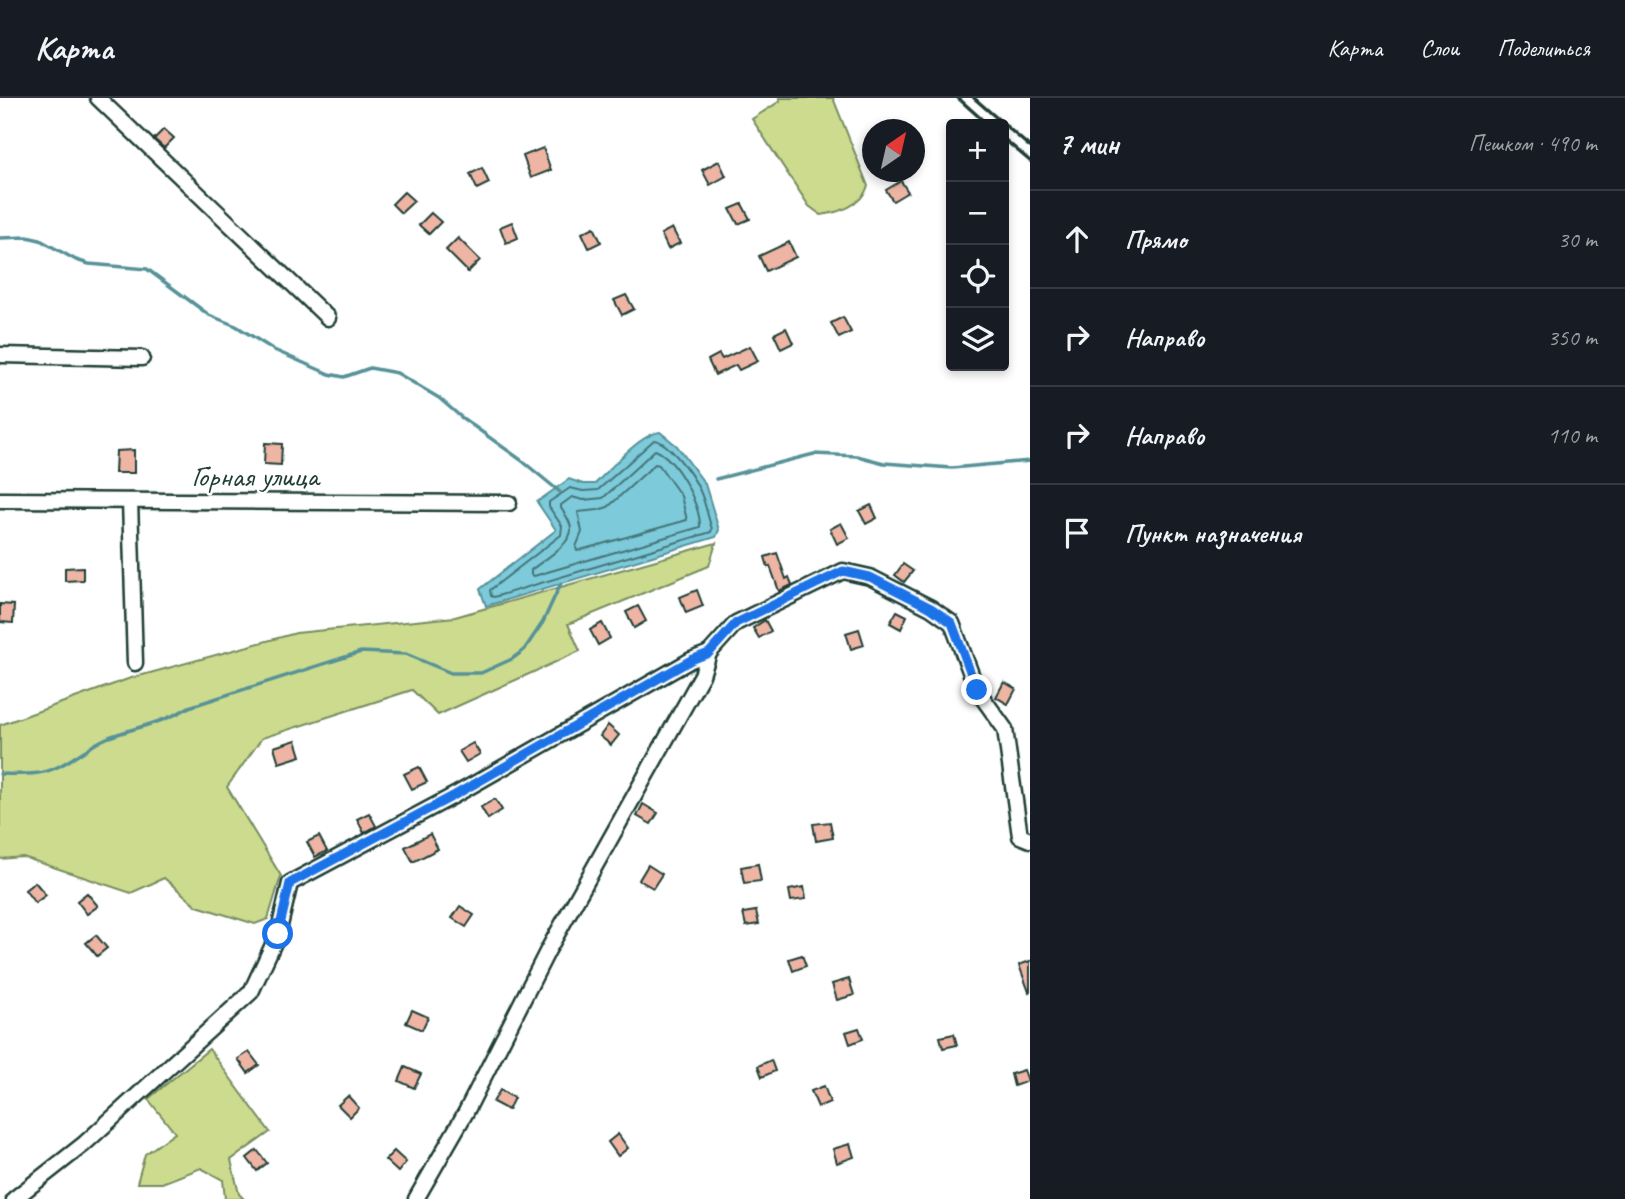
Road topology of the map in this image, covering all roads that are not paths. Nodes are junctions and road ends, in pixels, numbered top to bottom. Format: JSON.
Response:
{"nodes":[{"id":1,"x":98,"y":98,"type":"edge"},
{"id":2,"x":328,"y":318,"type":"dead end"},
{"id":3,"x":0,"y":355,"type":"edge"},
{"id":4,"x":142,"y":358,"type":"dead end"},
{"id":5,"x":0,"y":500,"type":"edge"},
{"id":6,"x":130,"y":501,"type":"junction"},
{"id":7,"x":509,"y":503,"type":"dead end"},
{"id":8,"x":709,"y":653,"type":"junction"},
{"id":9,"x":135,"y":663,"type":"dead end"},
{"id":10,"x":1030,"y":840,"type":"edge"},
{"id":11,"x":14,"y":1199,"type":"edge"},
{"id":12,"x":416,"y":1199,"type":"edge"}],
"edges":[{"from":1,"to":2,"type":"street"},
{"from":3,"to":4,"type":"street"},
{"from":5,"to":6,"type":"street","name":"Горная улица"},
{"from":6,"to":7,"type":"street","name":"Горная улица"},
{"from":6,"to":9,"type":"street"},
{"from":8,"to":10,"type":"street"},
{"from":8,"to":11,"type":"street"},
{"from":8,"to":12,"type":"street"}]}
